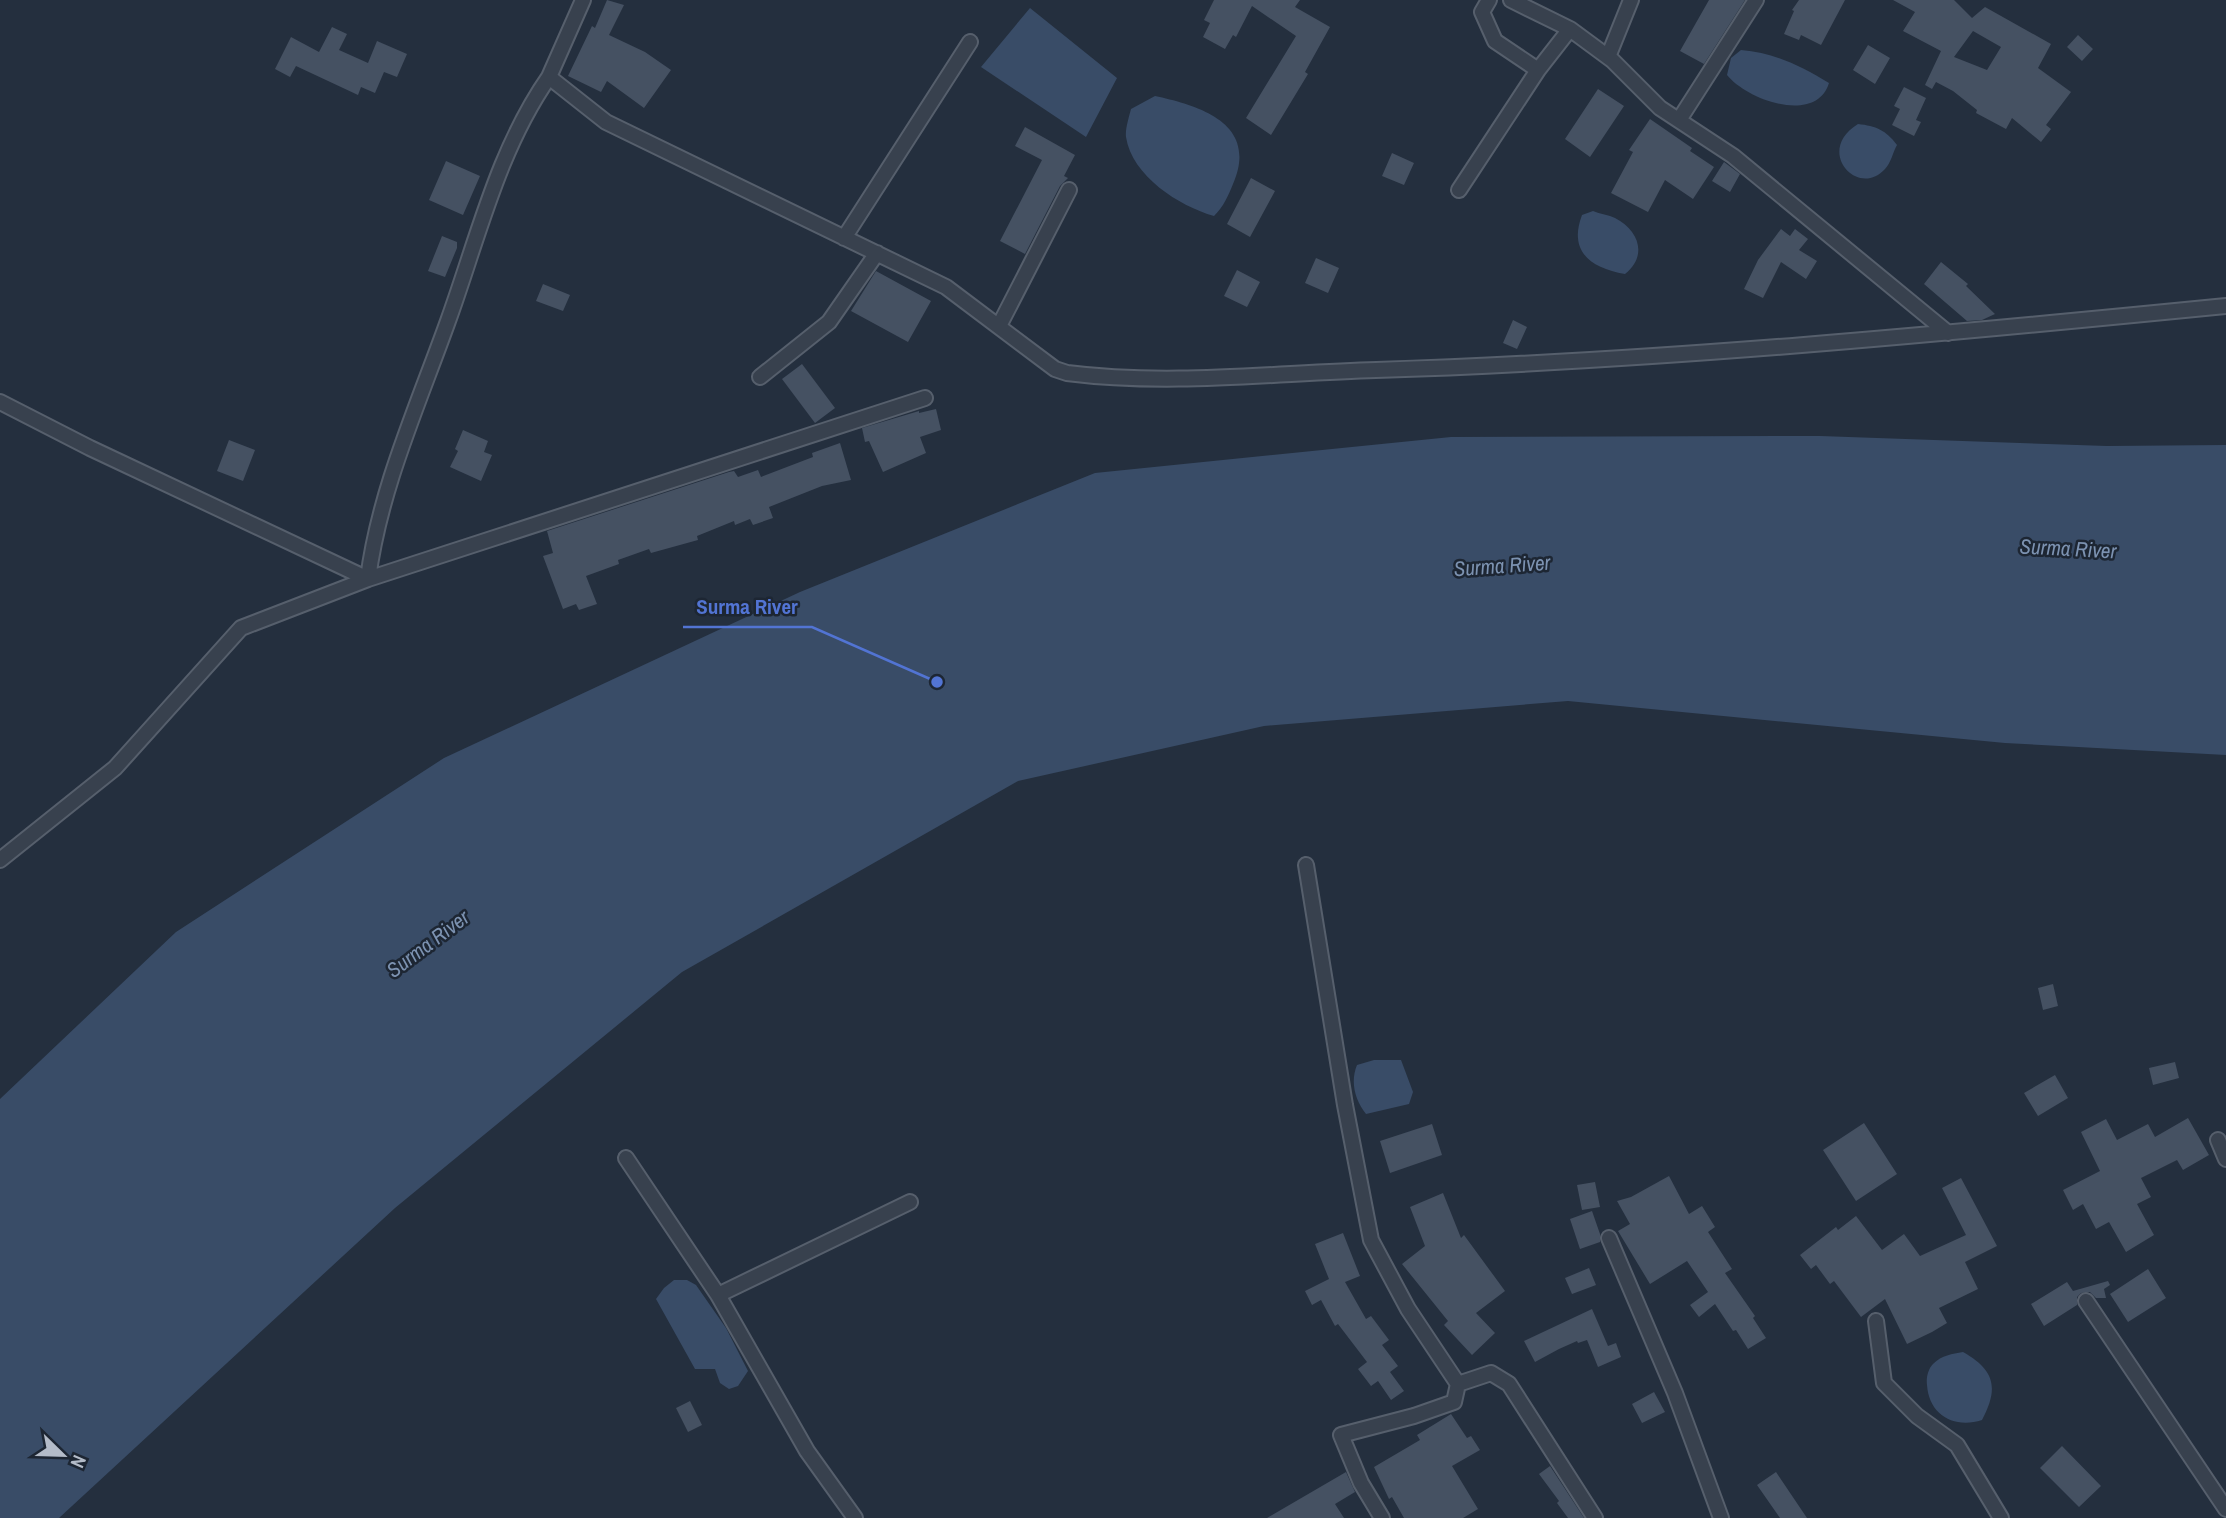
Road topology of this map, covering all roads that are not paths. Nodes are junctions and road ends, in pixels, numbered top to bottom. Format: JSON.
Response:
{"nodes":[{"id":1,"x":583,"y":0,"type":"edge"},
{"id":2,"x":1489,"y":0,"type":"edge"},
{"id":3,"x":1511,"y":0,"type":"edge"},
{"id":4,"x":1631,"y":0,"type":"edge"},
{"id":5,"x":1756,"y":0,"type":"edge"},
{"id":6,"x":1570,"y":29,"type":"junction"},
{"id":7,"x":971,"y":42,"type":"dead end"},
{"id":8,"x":1608,"y":57,"type":"junction"},
{"id":9,"x":1538,"y":70,"type":"junction"},
{"id":10,"x":549,"y":77,"type":"junction"},
{"id":11,"x":1679,"y":120,"type":"junction"},
{"id":12,"x":1069,"y":190,"type":"dead end"},
{"id":13,"x":1459,"y":190,"type":"dead end"},
{"id":14,"x":844,"y":238,"type":"junction"},
{"id":15,"x":877,"y":253,"type":"junction"},
{"id":16,"x":2226,"y":306,"type":"edge"},
{"id":17,"x":999,"y":326,"type":"junction"},
{"id":18,"x":1948,"y":333,"type":"junction"},
{"id":19,"x":760,"y":377,"type":"dead end"},
{"id":20,"x":925,"y":398,"type":"dead end"},
{"id":21,"x":0,"y":402,"type":"edge"},
{"id":22,"x":368,"y":579,"type":"junction"},
{"id":23,"x":0,"y":860,"type":"edge"},
{"id":24,"x":1306,"y":865,"type":"dead end"},
{"id":25,"x":2218,"y":1140,"type":"dead end"},
{"id":26,"x":626,"y":1158,"type":"dead end"},
{"id":27,"x":2226,"y":1159,"type":"edge"},
{"id":28,"x":910,"y":1202,"type":"dead end"},
{"id":29,"x":1609,"y":1238,"type":"dead end"},
{"id":30,"x":718,"y":1295,"type":"junction"},
{"id":31,"x":2086,"y":1301,"type":"dead end"},
{"id":32,"x":1876,"y":1321,"type":"dead end"},
{"id":33,"x":1458,"y":1384,"type":"junction"},
{"id":34,"x":2226,"y":1509,"type":"edge"},
{"id":35,"x":855,"y":1518,"type":"edge"},
{"id":36,"x":1382,"y":1518,"type":"edge"},
{"id":37,"x":1595,"y":1518,"type":"edge"},
{"id":38,"x":1721,"y":1518,"type":"edge"},
{"id":39,"x":2001,"y":1518,"type":"edge"}],
"edges":[{"from":1,"to":10,"type":"street"},
{"from":2,"to":9,"type":"street"},
{"from":3,"to":6,"type":"street"},
{"from":4,"to":8,"type":"street"},
{"from":5,"to":11,"type":"street"},
{"from":6,"to":8,"type":"street"},
{"from":6,"to":9,"type":"street"},
{"from":7,"to":14,"type":"street"},
{"from":8,"to":11,"type":"street"},
{"from":9,"to":13,"type":"street"},
{"from":10,"to":14,"type":"street"},
{"from":10,"to":22,"type":"street"},
{"from":11,"to":18,"type":"street"},
{"from":12,"to":17,"type":"street"},
{"from":14,"to":15,"type":"street"},
{"from":15,"to":17,"type":"street"},
{"from":15,"to":19,"type":"street"},
{"from":16,"to":18,"type":"street"},
{"from":17,"to":18,"type":"street"},
{"from":20,"to":22,"type":"street"},
{"from":21,"to":22,"type":"street"},
{"from":22,"to":23,"type":"street"},
{"from":24,"to":33,"type":"street"},
{"from":25,"to":27,"type":"street"},
{"from":26,"to":30,"type":"street"},
{"from":28,"to":30,"type":"street"},
{"from":29,"to":38,"type":"street"},
{"from":30,"to":35,"type":"street"},
{"from":31,"to":34,"type":"street"},
{"from":32,"to":39,"type":"street"},
{"from":33,"to":36,"type":"street"},
{"from":33,"to":37,"type":"street"}]}
